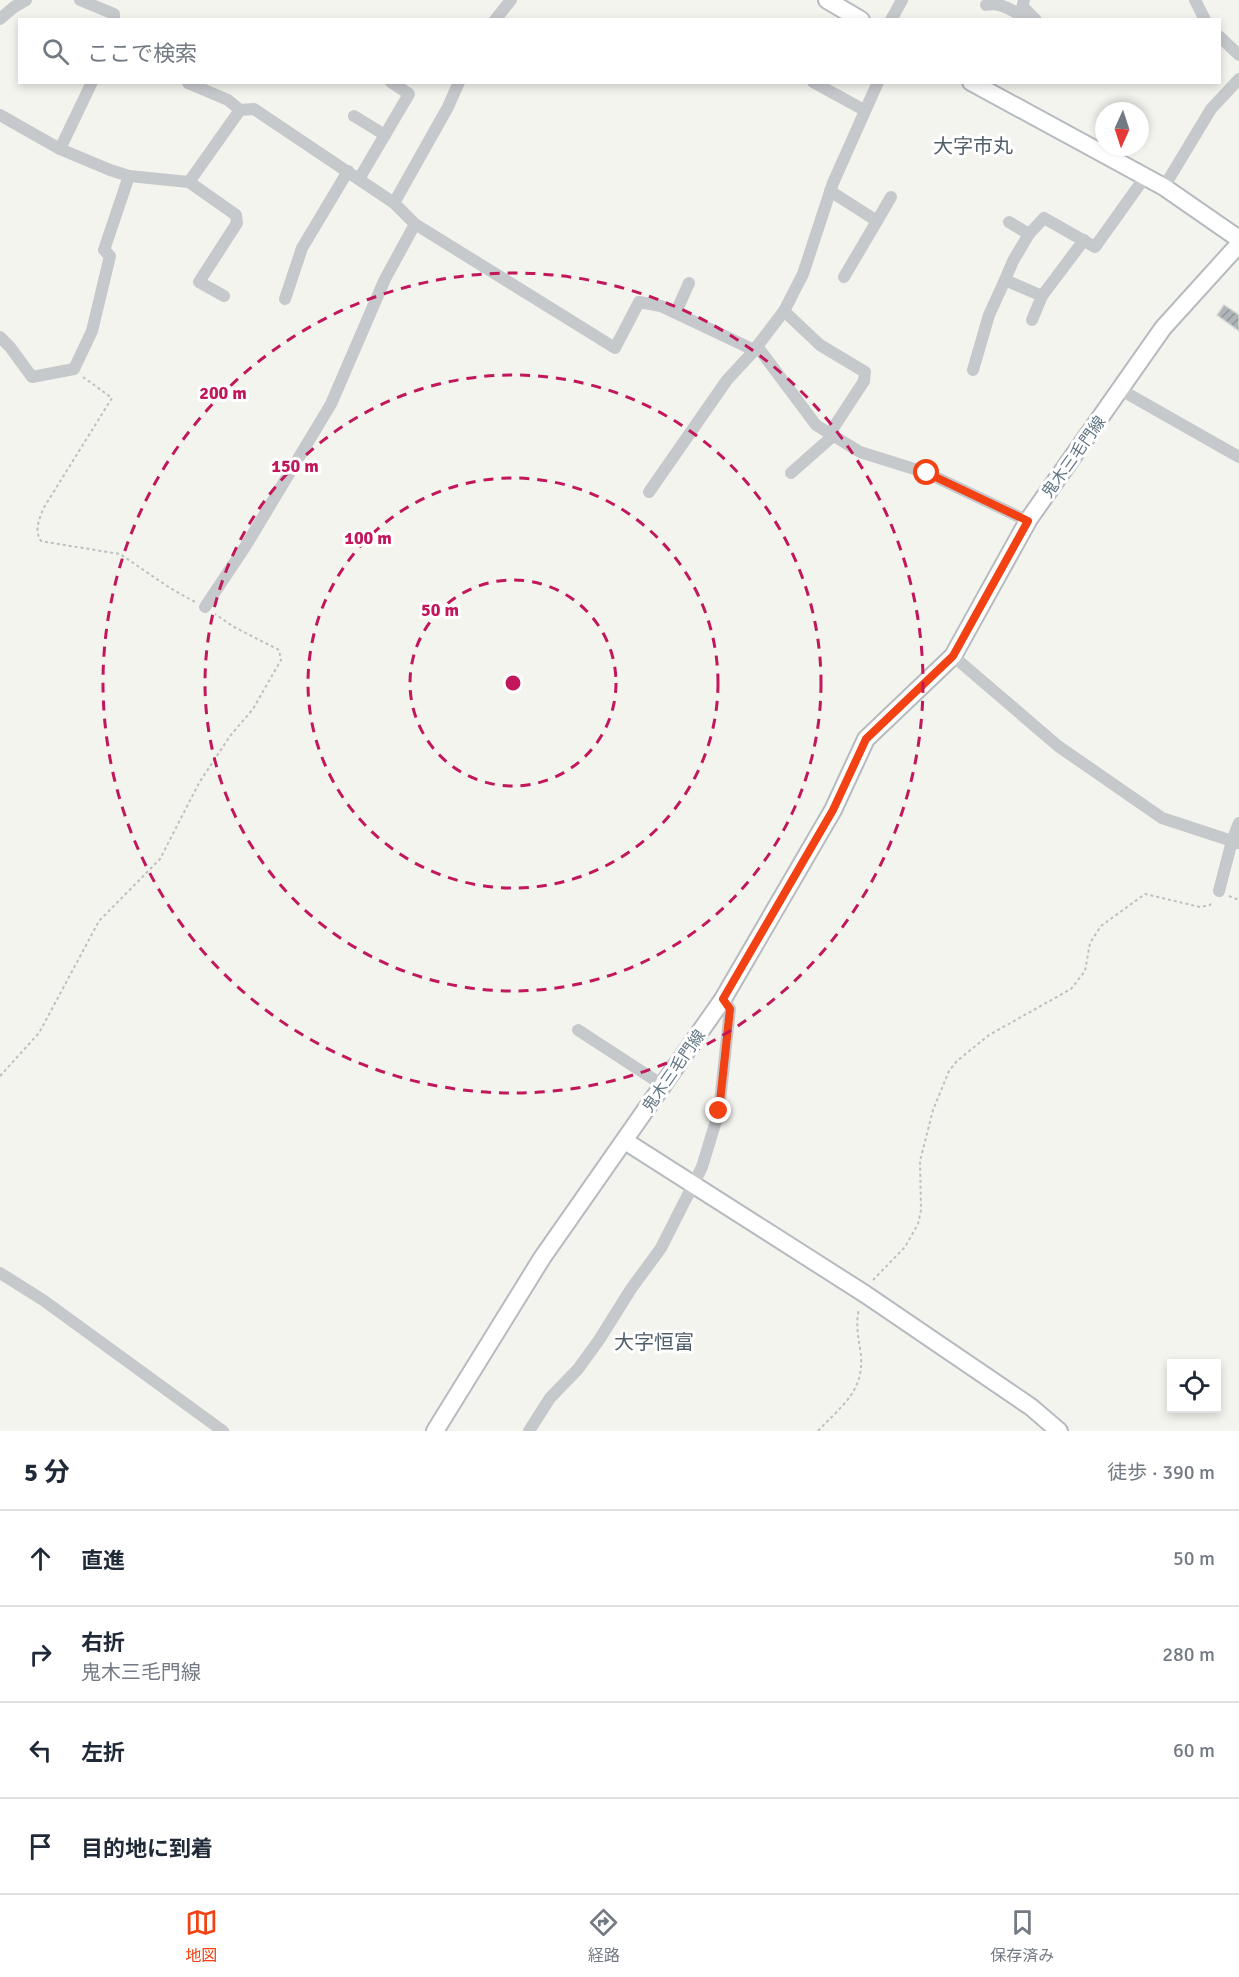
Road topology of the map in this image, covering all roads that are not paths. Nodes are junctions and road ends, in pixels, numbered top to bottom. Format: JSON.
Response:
{"nodes":[{"id":1,"x":26,"y":0,"type":"edge"},
{"id":2,"x":80,"y":0,"type":"edge"},
{"id":3,"x":511,"y":0,"type":"edge"},
{"id":4,"x":827,"y":0,"type":"edge"},
{"id":5,"x":902,"y":0,"type":"edge"},
{"id":6,"x":1195,"y":0,"type":"edge"},
{"id":7,"x":986,"y":5,"type":"dead end"},
{"id":8,"x":1022,"y":11,"type":"edge"},
{"id":9,"x":114,"y":18,"type":"edge"},
{"id":10,"x":497,"y":18,"type":"edge"},
{"id":11,"x":858,"y":18,"type":"edge"},
{"id":12,"x":892,"y":18,"type":"edge"},
{"id":13,"x":1204,"y":18,"type":"edge"},
{"id":14,"x":0,"y":19,"type":"edge"},
{"id":15,"x":1221,"y":38,"type":"edge"},
{"id":16,"x":1239,"y":55,"type":"edge"},
{"id":17,"x":1239,"y":79,"type":"edge"},
{"id":18,"x":91,"y":84,"type":"edge"},
{"id":19,"x":190,"y":84,"type":"edge"},
{"id":20,"x":394,"y":84,"type":"edge"},
{"id":21,"x":458,"y":84,"type":"edge"},
{"id":22,"x":819,"y":84,"type":"edge"},
{"id":23,"x":877,"y":84,"type":"edge"},
{"id":24,"x":977,"y":84,"type":"edge"},
{"id":25,"x":240,"y":110,"type":"junction"},
{"id":26,"x":864,"y":110,"type":"junction"},
{"id":27,"x":0,"y":115,"type":"edge"},
{"id":28,"x":354,"y":116,"type":"dead end"},
{"id":29,"x":386,"y":135,"type":"junction"},
{"id":30,"x":60,"y":149,"type":"junction"},
{"id":31,"x":348,"y":171,"type":"junction"},
{"id":32,"x":129,"y":176,"type":"junction"},
{"id":33,"x":1145,"y":177,"type":"junction"},
{"id":34,"x":359,"y":179,"type":"junction"},
{"id":35,"x":189,"y":182,"type":"junction"},
{"id":36,"x":1164,"y":187,"type":"junction"},
{"id":37,"x":830,"y":191,"type":"junction"},
{"id":38,"x":891,"y":196,"type":"dead end"},
{"id":39,"x":393,"y":203,"type":"junction"},
{"id":40,"x":877,"y":221,"type":"junction"},
{"id":41,"x":1009,"y":222,"type":"dead end"},
{"id":42,"x":415,"y":224,"type":"junction"},
{"id":43,"x":1029,"y":234,"type":"junction"},
{"id":44,"x":1239,"y":239,"type":"edge"},
{"id":45,"x":1084,"y":240,"type":"junction"},
{"id":46,"x":1239,"y":244,"type":"edge"},
{"id":47,"x":844,"y":277,"type":"dead end"},
{"id":48,"x":1005,"y":280,"type":"junction"},
{"id":49,"x":689,"y":283,"type":"dead end"},
{"id":50,"x":224,"y":296,"type":"dead end"},
{"id":51,"x":1042,"y":296,"type":"junction"},
{"id":52,"x":285,"y":299,"type":"dead end"},
{"id":53,"x":784,"y":310,"type":"junction"},
{"id":54,"x":676,"y":312,"type":"junction"},
{"id":55,"x":1032,"y":320,"type":"dead end"},
{"id":56,"x":0,"y":337,"type":"edge"},
{"id":57,"x":756,"y":348,"type":"junction"},
{"id":58,"x":973,"y":370,"type":"dead end"},
{"id":59,"x":1121,"y":390,"type":"junction"},
{"id":60,"x":832,"y":434,"type":"junction"},
{"id":61,"x":1239,"y":457,"type":"edge"},
{"id":62,"x":791,"y":473,"type":"dead end"},
{"id":63,"x":649,"y":492,"type":"dead end"},
{"id":64,"x":1028,"y":521,"type":"junction"},
{"id":65,"x":206,"y":607,"type":"road end"},
{"id":66,"x":953,"y":656,"type":"junction"},
{"id":67,"x":1239,"y":823,"type":"edge"},
{"id":68,"x":1235,"y":842,"type":"edge"},
{"id":69,"x":1219,"y":891,"type":"road end"},
{"id":70,"x":723,"y":999,"type":"junction"},
{"id":71,"x":579,"y":1030,"type":"dead end"},
{"id":72,"x":664,"y":1086,"type":"junction"},
{"id":73,"x":625,"y":1141,"type":"junction"},
{"id":74,"x":692,"y":1184,"type":"junction"},
{"id":75,"x":0,"y":1274,"type":"edge"},
{"id":76,"x":223,"y":1431,"type":"edge"},
{"id":77,"x":435,"y":1431,"type":"edge"},
{"id":78,"x":529,"y":1431,"type":"edge"},
{"id":79,"x":1059,"y":1431,"type":"edge"}],
"edges":[{"from":1,"to":14,"type":"street"},
{"from":2,"to":9,"type":"street"},
{"from":3,"to":10,"type":"street"},
{"from":4,"to":11,"type":"main road"},
{"from":5,"to":12,"type":"street"},
{"from":6,"to":13,"type":"street"},
{"from":7,"to":8,"type":"street"},
{"from":15,"to":16,"type":"street"},
{"from":17,"to":36,"type":"street"},
{"from":18,"to":30,"type":"street"},
{"from":19,"to":25,"type":"street"},
{"from":20,"to":29,"type":"street"},
{"from":21,"to":39,"type":"street"},
{"from":22,"to":26,"type":"street"},
{"from":23,"to":26,"type":"street"},
{"from":24,"to":33,"type":"main road"},
{"from":25,"to":31,"type":"street"},
{"from":25,"to":35,"type":"street"},
{"from":26,"to":37,"type":"street"},
{"from":27,"to":30,"type":"street"},
{"from":28,"to":29,"type":"street"},
{"from":29,"to":34,"type":"street"},
{"from":30,"to":32,"type":"street"},
{"from":31,"to":34,"type":"street"},
{"from":31,"to":52,"type":"street"},
{"from":32,"to":35,"type":"street"},
{"from":32,"to":56,"type":"street"},
{"from":33,"to":36,"type":"main road"},
{"from":33,"to":45,"type":"street"},
{"from":34,"to":39,"type":"street"},
{"from":35,"to":50,"type":"street"},
{"from":36,"to":44,"type":"main road"},
{"from":37,"to":40,"type":"street"},
{"from":37,"to":53,"type":"street"},
{"from":38,"to":40,"type":"street"},
{"from":39,"to":42,"type":"street"},
{"from":40,"to":47,"type":"street"},
{"from":41,"to":43,"type":"street"},
{"from":42,"to":54,"type":"street"},
{"from":42,"to":65,"type":"street"},
{"from":43,"to":45,"type":"street"},
{"from":43,"to":48,"type":"street"},
{"from":45,"to":51,"type":"street"},
{"from":46,"to":59,"type":"main road","name":"鬼木三毛門線"},
{"from":48,"to":51,"type":"street"},
{"from":48,"to":58,"type":"street"},
{"from":49,"to":54,"type":"street"},
{"from":51,"to":55,"type":"street"},
{"from":53,"to":57,"type":"street"},
{"from":53,"to":60,"type":"street"},
{"from":54,"to":57,"type":"street"},
{"from":57,"to":60,"type":"street"},
{"from":57,"to":63,"type":"street"},
{"from":59,"to":61,"type":"street"},
{"from":59,"to":64,"type":"main road","name":"鬼木三毛門線"},
{"from":60,"to":62,"type":"street"},
{"from":60,"to":64,"type":"street"},
{"from":64,"to":66,"type":"main road","name":"鬼木三毛門線"},
{"from":66,"to":68,"type":"street"},
{"from":66,"to":70,"type":"main road","name":"鬼木三毛門線"},
{"from":67,"to":68,"type":"street"},
{"from":68,"to":69,"type":"street"},
{"from":70,"to":72,"type":"main road","name":"鬼木三毛門線"},
{"from":70,"to":74,"type":"street"},
{"from":71,"to":72,"type":"street"},
{"from":72,"to":73,"type":"main road","name":"鬼木三毛門線"},
{"from":73,"to":74,"type":"main road"},
{"from":73,"to":77,"type":"main road","name":"鬼木三毛門線"},
{"from":74,"to":78,"type":"street"},
{"from":74,"to":79,"type":"main road"},
{"from":75,"to":76,"type":"street"}]}
